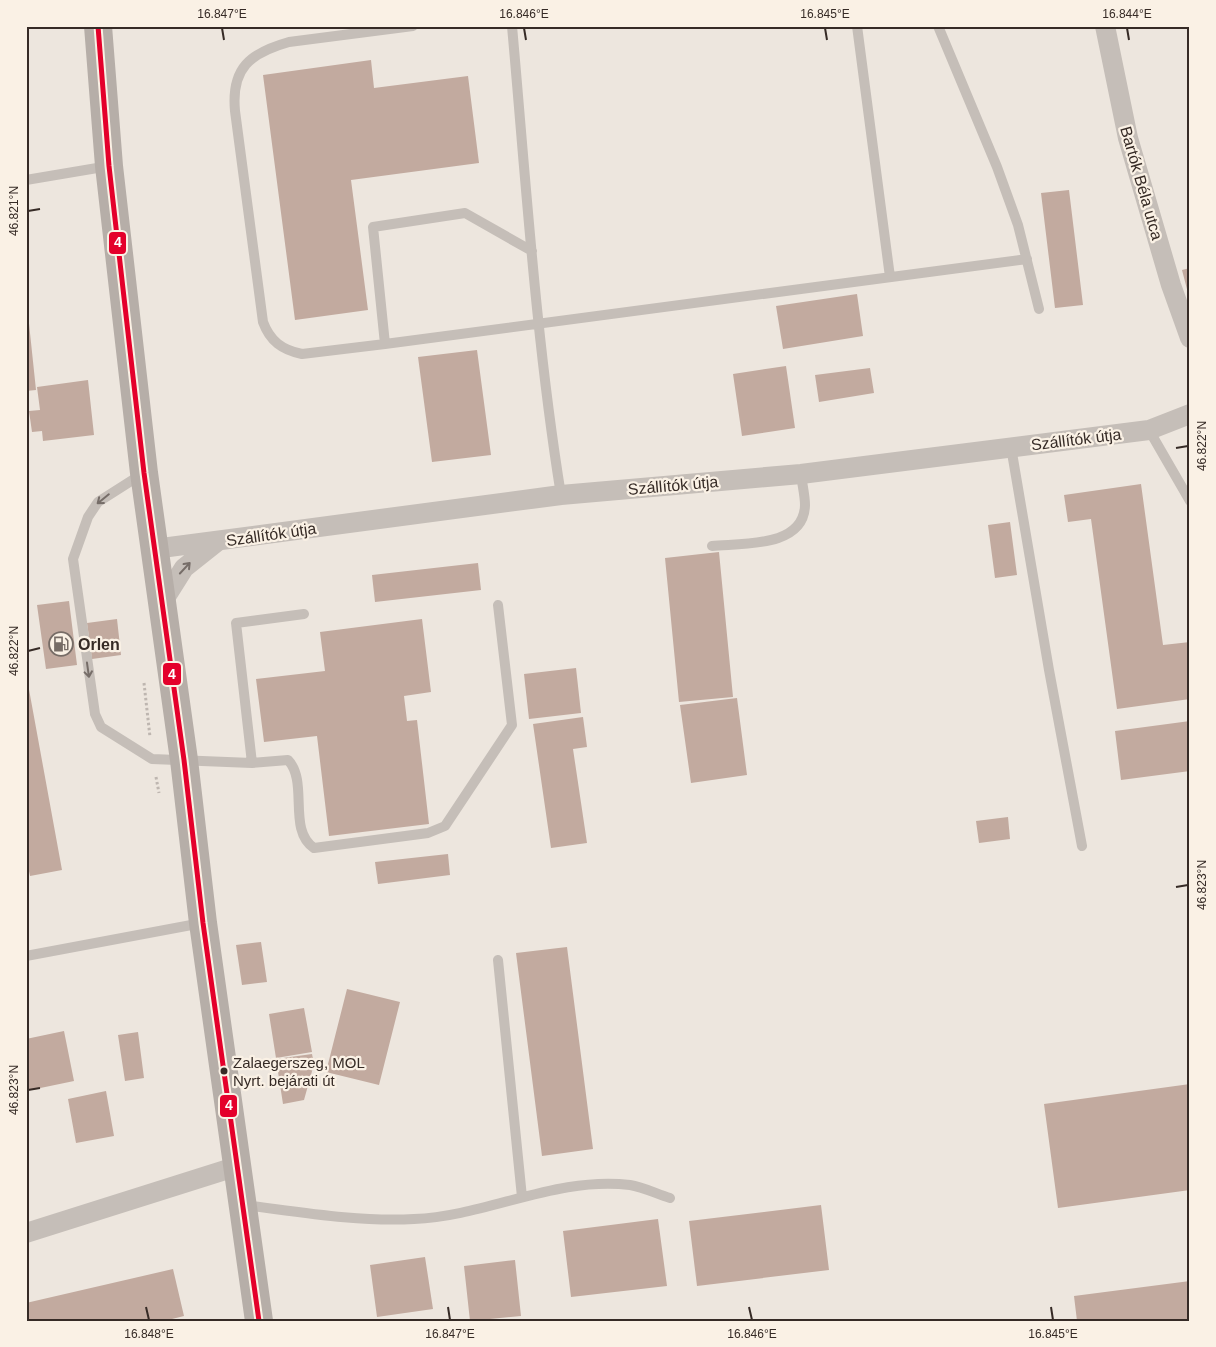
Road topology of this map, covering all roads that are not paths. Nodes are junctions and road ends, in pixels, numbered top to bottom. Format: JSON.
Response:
{"nodes":[{"id":1,"x":98,"y":26,"type":"edge"},
{"id":2,"x":414,"y":26,"type":"edge"},
{"id":3,"x":512,"y":26,"type":"edge"},
{"id":4,"x":857,"y":26,"type":"edge"},
{"id":5,"x":938,"y":26,"type":"edge"},
{"id":6,"x":1105,"y":26,"type":"edge"},
{"id":7,"x":110,"y":166,"type":"junction"},
{"id":8,"x":26,"y":180,"type":"edge"},
{"id":9,"x":532,"y":251,"type":"junction"},
{"id":10,"x":1027,"y":259,"type":"junction"},
{"id":11,"x":890,"y":278,"type":"junction"},
{"id":12,"x":1039,"y":309,"type":"dead end"},
{"id":13,"x":539,"y":324,"type":"junction"},
{"id":14,"x":1190,"y":338,"type":"edge"},
{"id":15,"x":385,"y":344,"type":"junction"},
{"id":16,"x":1190,"y":414,"type":"edge"},
{"id":17,"x":1149,"y":430,"type":"junction"},
{"id":18,"x":1012,"y":447,"type":"junction"},
{"id":19,"x":144,"y":473,"type":"junction"},
{"id":20,"x":801,"y":474,"type":"junction"},
{"id":21,"x":561,"y":495,"type":"junction"},
{"id":22,"x":1190,"y":501,"type":"edge"},
{"id":23,"x":218,"y":541,"type":"junction"},
{"id":24,"x":712,"y":546,"type":"dead end"},
{"id":25,"x":154,"y":549,"type":"junction"},
{"id":26,"x":162,"y":603,"type":"junction"},
{"id":27,"x":498,"y":605,"type":"dead end"},
{"id":28,"x":304,"y":614,"type":"dead end"},
{"id":29,"x":184,"y":760,"type":"junction"},
{"id":30,"x":252,"y":763,"type":"junction"},
{"id":31,"x":1082,"y":846,"type":"dead end"},
{"id":32,"x":203,"y":923,"type":"junction"},
{"id":33,"x":26,"y":956,"type":"edge"},
{"id":34,"x":498,"y":960,"type":"dead end"},
{"id":35,"x":238,"y":1166,"type":"junction"},
{"id":36,"x":522,"y":1197,"type":"junction"},
{"id":37,"x":670,"y":1198,"type":"dead end"},
{"id":38,"x":243,"y":1205,"type":"junction"},
{"id":39,"x":26,"y":1233,"type":"edge"},
{"id":40,"x":260,"y":1321,"type":"edge"}],
"edges":[{"from":1,"to":7,"type":"main road"},
{"from":2,"to":15,"type":"lane"},
{"from":3,"to":9,"type":"lane"},
{"from":4,"to":11,"type":"lane"},
{"from":5,"to":10,"type":"lane"},
{"from":6,"to":14,"type":"street","name":"Bartók Béla utca"},
{"from":7,"to":8,"type":"lane"},
{"from":7,"to":19,"type":"main road"},
{"from":9,"to":13,"type":"lane"},
{"from":9,"to":15,"type":"lane"},
{"from":10,"to":11,"type":"lane"},
{"from":10,"to":12,"type":"lane"},
{"from":11,"to":13,"type":"lane"},
{"from":13,"to":15,"type":"lane"},
{"from":13,"to":21,"type":"lane"},
{"from":16,"to":17,"type":"street","name":"Szállítók útja"},
{"from":17,"to":18,"type":"street","name":"Szállítók útja"},
{"from":17,"to":22,"type":"lane"},
{"from":18,"to":20,"type":"street","name":"Szállítók útja"},
{"from":18,"to":31,"type":"lane"},
{"from":19,"to":25,"type":"main road"},
{"from":19,"to":29,"type":"lane","one_way":true},
{"from":20,"to":21,"type":"street","name":"Szállítók útja"},
{"from":20,"to":24,"type":"lane"},
{"from":21,"to":23,"type":"street","name":"Szállítók útja"},
{"from":23,"to":25,"type":"street","name":"Szállítók útja"},
{"from":26,"to":23,"type":"street","one_way":true},
{"from":25,"to":26,"type":"main road"},
{"from":26,"to":29,"type":"main road"},
{"from":27,"to":30,"type":"lane"},
{"from":28,"to":30,"type":"lane"},
{"from":29,"to":30,"type":"lane"},
{"from":29,"to":32,"type":"main road"},
{"from":32,"to":33,"type":"lane"},
{"from":32,"to":35,"type":"main road"},
{"from":34,"to":36,"type":"lane"},
{"from":35,"to":38,"type":"main road"},
{"from":35,"to":39,"type":"street"},
{"from":36,"to":37,"type":"lane"},
{"from":36,"to":38,"type":"lane"},
{"from":38,"to":40,"type":"main road"}]}
